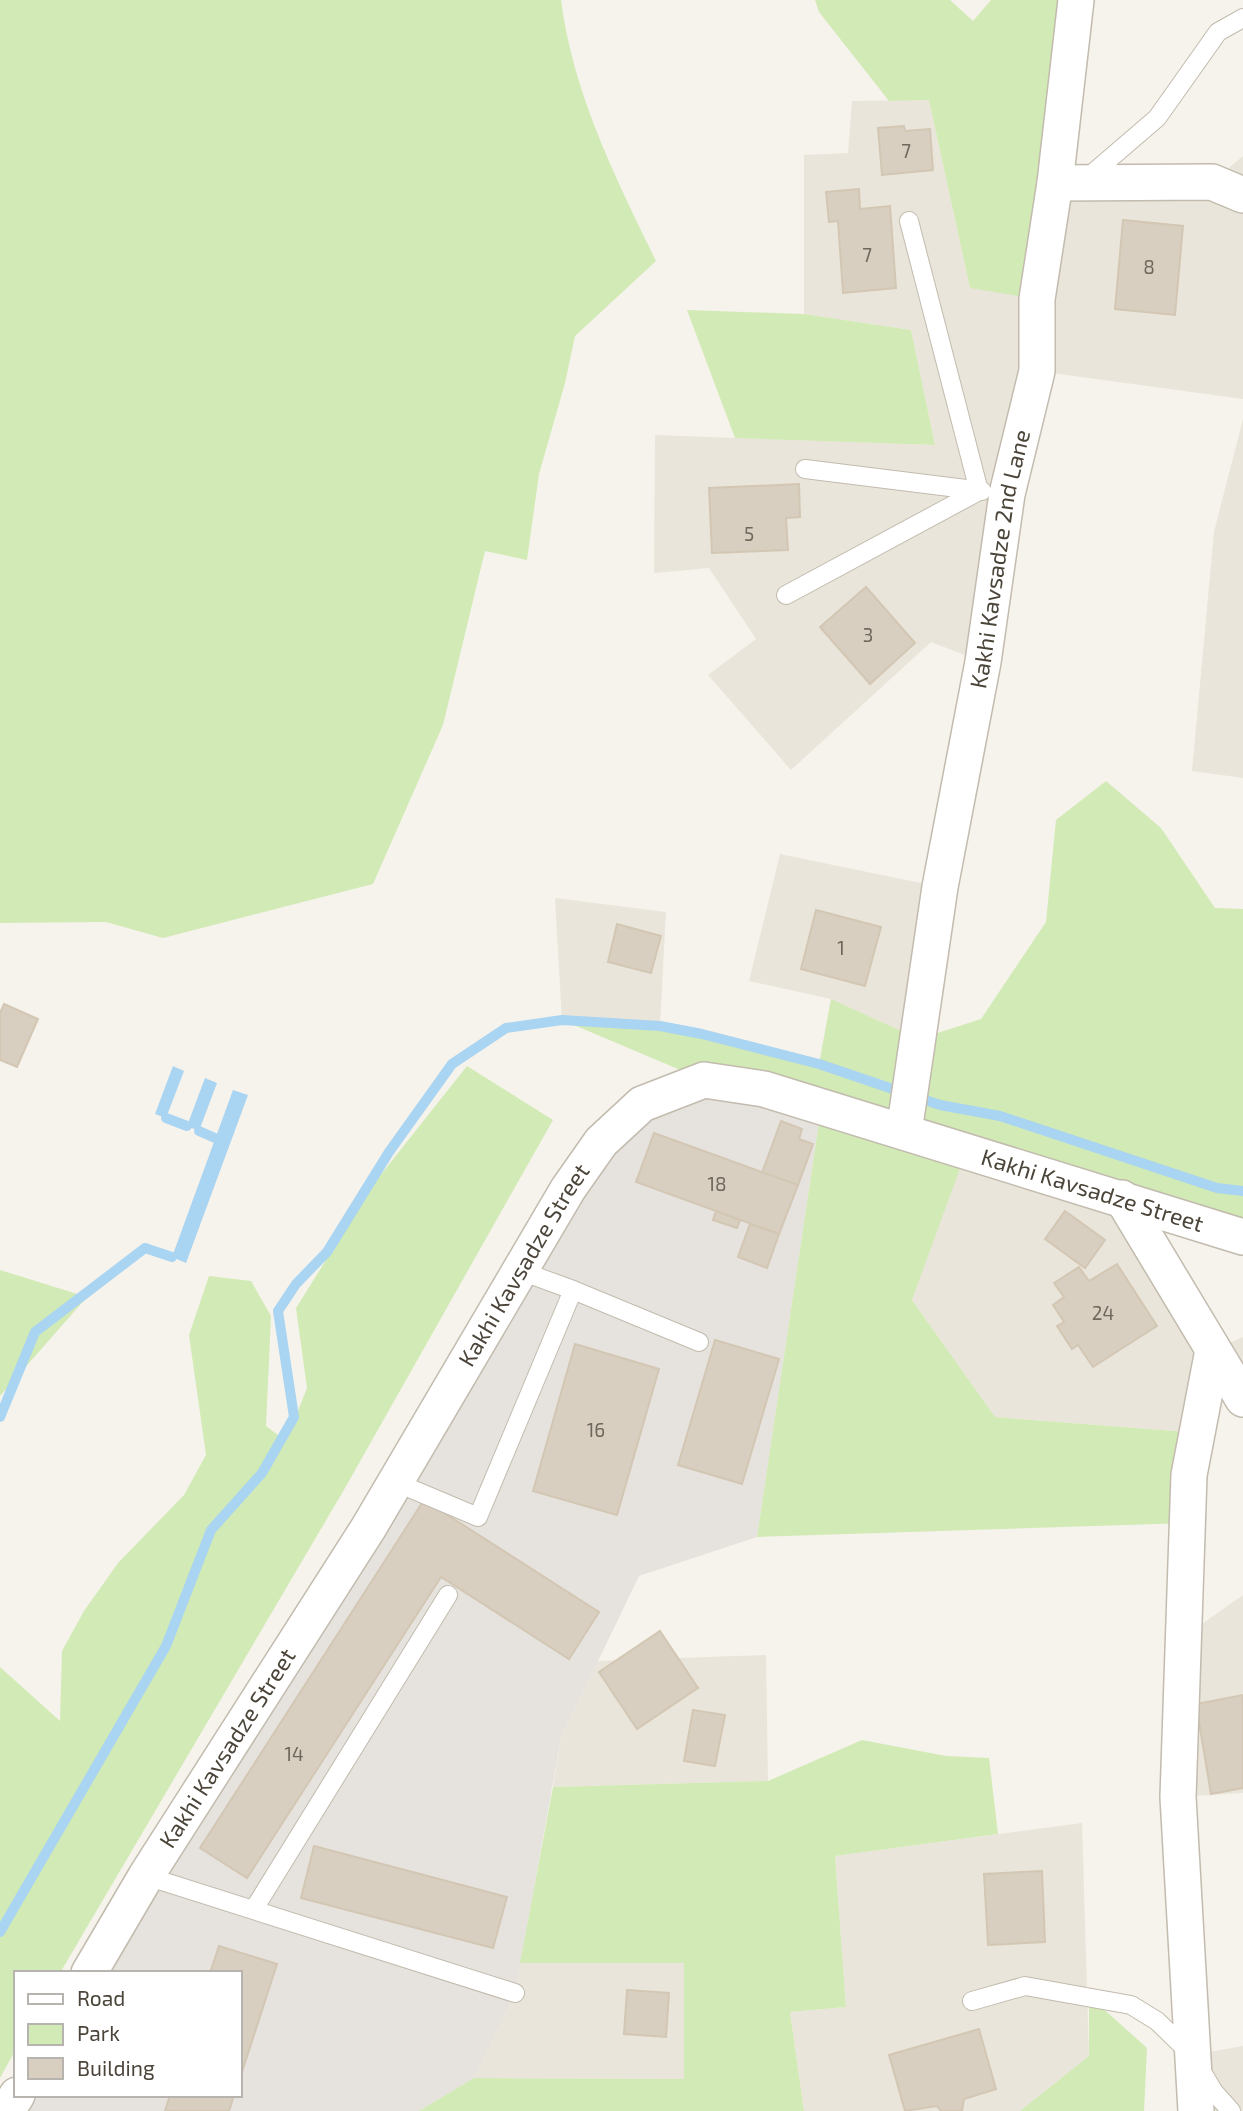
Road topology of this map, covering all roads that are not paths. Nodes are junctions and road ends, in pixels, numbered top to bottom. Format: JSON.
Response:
{"nodes":[{"id":1,"x":1076,"y":0,"type":"edge"},
{"id":2,"x":1243,"y":18,"type":"edge"},
{"id":3,"x":1069,"y":183,"type":"junction"},
{"id":4,"x":1243,"y":195,"type":"edge"},
{"id":5,"x":909,"y":221,"type":"dead end"},
{"id":6,"x":805,"y":470,"type":"dead end"},
{"id":7,"x":993,"y":492,"type":"junction"},
{"id":8,"x":786,"y":594,"type":"dead end"},
{"id":9,"x":905,"y":1124,"type":"junction"},
{"id":10,"x":1122,"y":1198,"type":"junction"},
{"id":11,"x":1243,"y":1237,"type":"edge"},
{"id":12,"x":521,"y":1271,"type":"junction"},
{"id":13,"x":573,"y":1290,"type":"junction"},
{"id":14,"x":699,"y":1342,"type":"dead end"},
{"id":15,"x":1213,"y":1350,"type":"junction"},
{"id":16,"x":1243,"y":1399,"type":"edge"},
{"id":17,"x":395,"y":1482,"type":"junction"},
{"id":18,"x":448,"y":1595,"type":"dead end"},
{"id":19,"x":146,"y":1876,"type":"junction"},
{"id":20,"x":254,"y":1909,"type":"junction"},
{"id":21,"x":90,"y":1971,"type":"edge"},
{"id":22,"x":515,"y":1993,"type":"dead end"},
{"id":23,"x":972,"y":2001,"type":"dead end"},
{"id":24,"x":1192,"y":2055,"type":"junction"},
{"id":25,"x":1196,"y":2111,"type":"edge"},
{"id":26,"x":1231,"y":2111,"type":"edge"}],
"edges":[{"from":1,"to":3,"type":"street","name":"Kakhi Kavsadze 2nd Lane"},
{"from":2,"to":3,"type":"lane"},
{"from":3,"to":4,"type":"street"},
{"from":3,"to":7,"type":"street","name":"Kakhi Kavsadze 2nd Lane"},
{"from":5,"to":7,"type":"lane"},
{"from":6,"to":7,"type":"lane"},
{"from":7,"to":8,"type":"lane"},
{"from":7,"to":9,"type":"street","name":"Kakhi Kavsadze 2nd Lane"},
{"from":9,"to":10,"type":"street","name":"Kakhi Kavsadze Street"},
{"from":9,"to":12,"type":"street","name":"Kakhi Kavsadze Street"},
{"from":10,"to":11,"type":"street","name":"Kakhi Kavsadze Street"},
{"from":10,"to":15,"type":"street"},
{"from":12,"to":13,"type":"lane"},
{"from":12,"to":17,"type":"street","name":"Kakhi Kavsadze Street"},
{"from":13,"to":14,"type":"lane"},
{"from":13,"to":17,"type":"lane"},
{"from":15,"to":16,"type":"street"},
{"from":15,"to":24,"type":"street"},
{"from":17,"to":19,"type":"street","name":"Kakhi Kavsadze Street"},
{"from":18,"to":20,"type":"lane"},
{"from":19,"to":20,"type":"lane"},
{"from":19,"to":21,"type":"street","name":"Kakhi Kavsadze Street"},
{"from":20,"to":22,"type":"lane"},
{"from":23,"to":24,"type":"lane"},
{"from":24,"to":25,"type":"street"},
{"from":24,"to":26,"type":"lane"}]}
